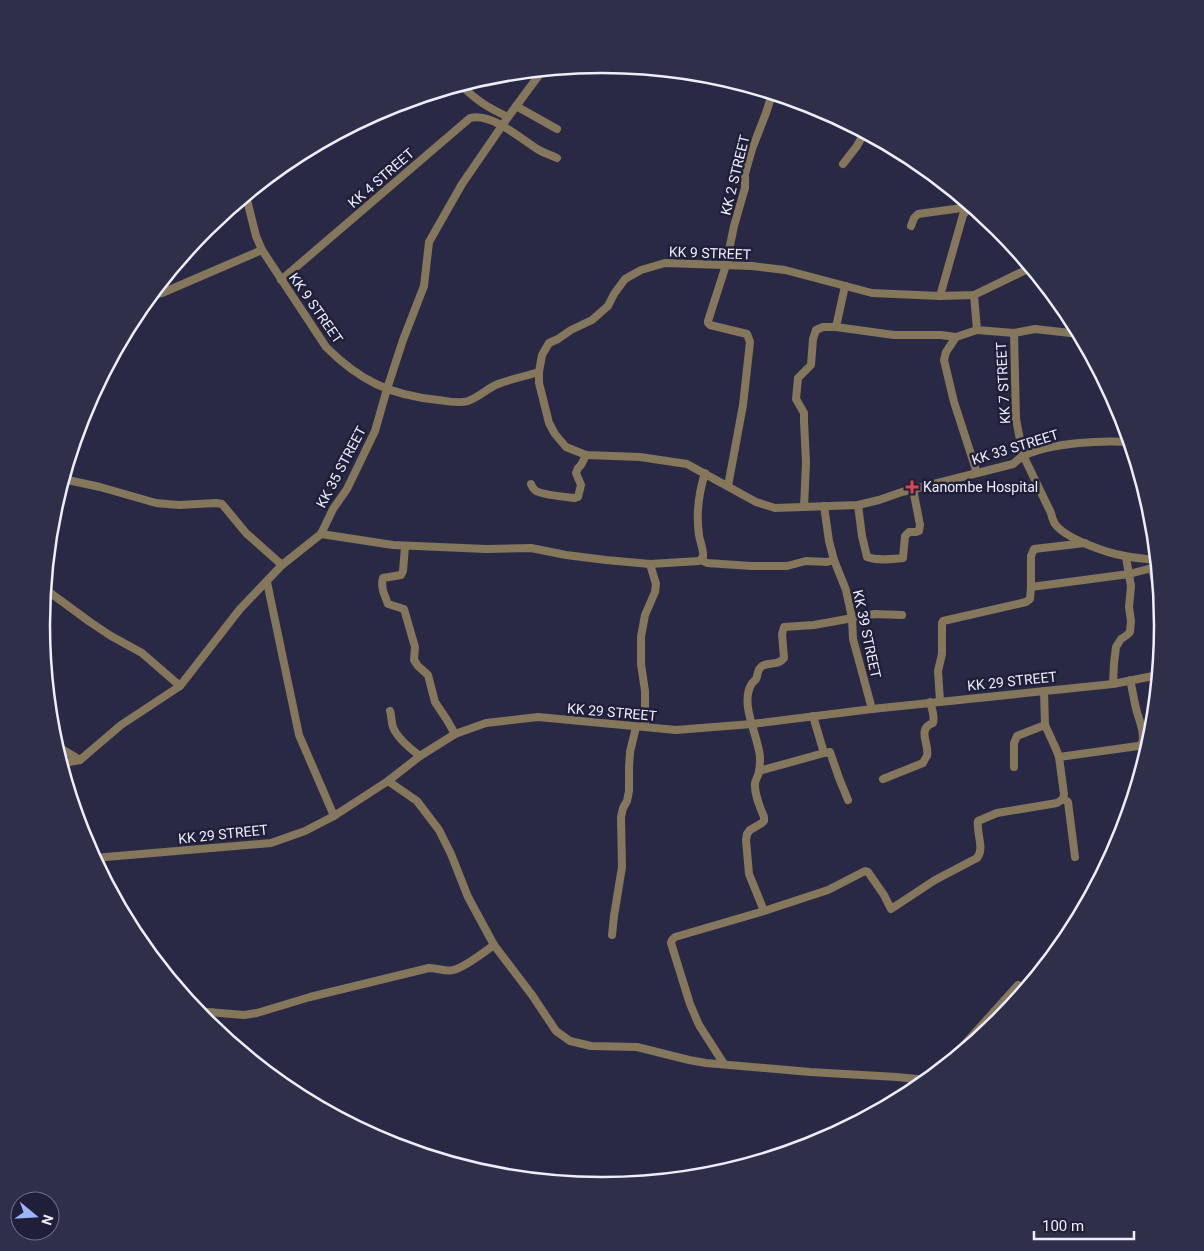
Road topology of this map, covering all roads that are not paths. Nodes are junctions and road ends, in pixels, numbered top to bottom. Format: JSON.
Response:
{"nodes":[{"id":1,"x":537,"y":77,"type":"edge"},
{"id":2,"x":466,"y":90,"type":"edge"},
{"id":3,"x":770,"y":100,"type":"edge"},
{"id":4,"x":516,"y":106,"type":"junction"},
{"id":5,"x":508,"y":117,"type":"junction"},
{"id":6,"x":503,"y":125,"type":"junction"},
{"id":7,"x":557,"y":129,"type":"dead end"},
{"id":8,"x":861,"y":138,"type":"edge"},
{"id":9,"x":557,"y":158,"type":"dead end"},
{"id":10,"x":844,"y":164,"type":"dead end"},
{"id":11,"x":248,"y":202,"type":"edge"},
{"id":12,"x":964,"y":209,"type":"edge"},
{"id":13,"x":967,"y":211,"type":"edge"},
{"id":14,"x":911,"y":226,"type":"dead end"},
{"id":15,"x":262,"y":250,"type":"junction"},
{"id":16,"x":726,"y":265,"type":"junction"},
{"id":17,"x":1024,"y":271,"type":"edge"},
{"id":18,"x":281,"y":280,"type":"junction"},
{"id":19,"x":845,"y":286,"type":"junction"},
{"id":20,"x":162,"y":292,"type":"edge"},
{"id":21,"x":974,"y":295,"type":"junction"},
{"id":22,"x":940,"y":296,"type":"junction"},
{"id":23,"x":836,"y":327,"type":"junction"},
{"id":24,"x":978,"y":330,"type":"junction"},
{"id":25,"x":1014,"y":333,"type":"junction"},
{"id":26,"x":1070,"y":333,"type":"edge"},
{"id":27,"x":956,"y":338,"type":"junction"},
{"id":28,"x":539,"y":372,"type":"junction"},
{"id":29,"x":386,"y":389,"type":"junction"},
{"id":30,"x":1122,"y":441,"type":"edge"},
{"id":31,"x":586,"y":455,"type":"junction"},
{"id":32,"x":1023,"y":455,"type":"junction"},
{"id":33,"x":977,"y":472,"type":"junction"},
{"id":34,"x":705,"y":473,"type":"junction"},
{"id":35,"x":70,"y":480,"type":"edge"},
{"id":36,"x":531,"y":484,"type":"dead end"},
{"id":37,"x":728,"y":486,"type":"junction"},
{"id":38,"x":913,"y":489,"type":"junction"},
{"id":39,"x":858,"y":505,"type":"junction"},
{"id":40,"x":824,"y":506,"type":"junction"},
{"id":41,"x":804,"y":507,"type":"junction"},
{"id":42,"x":321,"y":534,"type":"junction"},
{"id":43,"x":1085,"y":544,"type":"junction"},
{"id":44,"x":405,"y":546,"type":"junction"},
{"id":45,"x":1126,"y":557,"type":"junction"},
{"id":46,"x":701,"y":560,"type":"junction"},
{"id":47,"x":834,"y":560,"type":"junction"},
{"id":48,"x":1150,"y":562,"type":"edge"},
{"id":49,"x":650,"y":564,"type":"junction"},
{"id":50,"x":282,"y":565,"type":"junction"},
{"id":51,"x":1150,"y":565,"type":"edge"},
{"id":52,"x":1129,"y":574,"type":"junction"},
{"id":53,"x":267,"y":582,"type":"junction"},
{"id":54,"x":1032,"y":587,"type":"junction"},
{"id":55,"x":51,"y":593,"type":"edge"},
{"id":56,"x":902,"y":615,"type":"dead end"},
{"id":57,"x":852,"y":618,"type":"junction"},
{"id":58,"x":1152,"y":673,"type":"edge"},
{"id":59,"x":1151,"y":676,"type":"edge"},
{"id":60,"x":1145,"y":677,"type":"junction"},
{"id":61,"x":1130,"y":680,"type":"junction"},
{"id":62,"x":1112,"y":684,"type":"junction"},
{"id":63,"x":180,"y":686,"type":"junction"},
{"id":64,"x":1044,"y":691,"type":"junction"},
{"id":65,"x":940,"y":701,"type":"junction"},
{"id":66,"x":930,"y":702,"type":"junction"},
{"id":67,"x":872,"y":709,"type":"junction"},
{"id":68,"x":390,"y":711,"type":"dead end"},
{"id":69,"x":814,"y":716,"type":"junction"},
{"id":70,"x":752,"y":724,"type":"junction"},
{"id":71,"x":1045,"y":725,"type":"junction"},
{"id":72,"x":636,"y":727,"type":"junction"},
{"id":73,"x":645,"y":727,"type":"junction"},
{"id":74,"x":455,"y":734,"type":"junction"},
{"id":75,"x":1143,"y":735,"type":"edge"},
{"id":76,"x":1140,"y":745,"type":"edge"},
{"id":77,"x":65,"y":751,"type":"edge"},
{"id":78,"x":824,"y":753,"type":"junction"},
{"id":79,"x":420,"y":756,"type":"junction"},
{"id":80,"x":1059,"y":757,"type":"junction"},
{"id":81,"x":80,"y":760,"type":"junction"},
{"id":82,"x":68,"y":762,"type":"edge"},
{"id":83,"x":1014,"y":767,"type":"dead end"},
{"id":84,"x":760,"y":771,"type":"junction"},
{"id":85,"x":883,"y":779,"type":"dead end"},
{"id":86,"x":388,"y":781,"type":"junction"},
{"id":87,"x":1063,"y":799,"type":"junction"},
{"id":88,"x":848,"y":800,"type":"dead end"},
{"id":89,"x":334,"y":816,"type":"junction"},
{"id":90,"x":101,"y":857,"type":"edge"},
{"id":91,"x":1075,"y":857,"type":"dead end"},
{"id":92,"x":764,"y":911,"type":"junction"},
{"id":93,"x":612,"y":935,"type":"dead end"},
{"id":94,"x":494,"y":945,"type":"junction"},
{"id":95,"x":1018,"y":985,"type":"dead end"},
{"id":96,"x":208,"y":1012,"type":"edge"},
{"id":97,"x":978,"y":1030,"type":"edge"},
{"id":98,"x":724,"y":1064,"type":"junction"},
{"id":99,"x":916,"y":1079,"type":"edge"}],
"edges":[{"from":1,"to":4,"type":"street","name":"KK 35 STREET"},
{"from":2,"to":5,"type":"street"},
{"from":3,"to":16,"type":"street","name":"KK 2 STREET"},
{"from":4,"to":5,"type":"street","name":"KK 35 STREET"},
{"from":4,"to":7,"type":"street"},
{"from":5,"to":6,"type":"street","name":"KK 35 STREET"},
{"from":6,"to":9,"type":"street","name":"KK 4 STREET"},
{"from":6,"to":18,"type":"street","name":"KK 4 STREET"},
{"from":6,"to":29,"type":"street","name":"KK 35 STREET"},
{"from":8,"to":10,"type":"street"},
{"from":11,"to":15,"type":"street","name":"KK 9 STREET"},
{"from":12,"to":14,"type":"street"},
{"from":13,"to":22,"type":"street"},
{"from":15,"to":18,"type":"street","name":"KK 9 STREET"},
{"from":15,"to":20,"type":"street"},
{"from":16,"to":19,"type":"street","name":"KK 9 STREET"},
{"from":16,"to":28,"type":"street","name":"KK 9 STREET"},
{"from":16,"to":37,"type":"street","name":"KK 2 STREET"},
{"from":17,"to":21,"type":"street","name":"KK 9 STREET"},
{"from":18,"to":29,"type":"street","name":"KK 9 STREET"},
{"from":19,"to":22,"type":"street","name":"KK 9 STREET"},
{"from":19,"to":23,"type":"street"},
{"from":21,"to":22,"type":"street","name":"KK 9 STREET"},
{"from":21,"to":24,"type":"street"},
{"from":23,"to":27,"type":"street"},
{"from":23,"to":41,"type":"street"},
{"from":24,"to":25,"type":"street"},
{"from":24,"to":27,"type":"street"},
{"from":25,"to":26,"type":"street"},
{"from":25,"to":32,"type":"street","name":"KK 7 STREET"},
{"from":27,"to":33,"type":"street"},
{"from":28,"to":29,"type":"street","name":"KK 9 STREET"},
{"from":28,"to":31,"type":"street","name":"KK 33 STREET"},
{"from":29,"to":42,"type":"street","name":"KK 35 STREET"},
{"from":30,"to":32,"type":"street","name":"KK 33 STREET"},
{"from":31,"to":34,"type":"street","name":"KK 33 STREET"},
{"from":31,"to":36,"type":"street"},
{"from":32,"to":33,"type":"street","name":"KK 33 STREET"},
{"from":32,"to":43,"type":"street","name":"KK 7 STREET"},
{"from":33,"to":38,"type":"street","name":"KK 33 STREET"},
{"from":34,"to":37,"type":"street","name":"KK 33 STREET"},
{"from":34,"to":46,"type":"street"},
{"from":35,"to":50,"type":"street"},
{"from":37,"to":41,"type":"street","name":"KK 33 STREET"},
{"from":38,"to":39,"type":"street","name":"KK 33 STREET"},
{"from":38,"to":39,"type":"street"},
{"from":39,"to":40,"type":"street","name":"KK 33 STREET"},
{"from":40,"to":41,"type":"street","name":"KK 33 STREET"},
{"from":40,"to":47,"type":"street","name":"KK 39 STREET"},
{"from":42,"to":44,"type":"street"},
{"from":42,"to":50,"type":"street","name":"KK 35 STREET"},
{"from":43,"to":45,"type":"street","name":"KK 7 STREET"},
{"from":43,"to":54,"type":"street"},
{"from":44,"to":49,"type":"street"},
{"from":44,"to":74,"type":"street"},
{"from":45,"to":48,"type":"street","name":"KK 7 STREET"},
{"from":45,"to":52,"type":"street"},
{"from":46,"to":47,"type":"street"},
{"from":46,"to":49,"type":"street"},
{"from":47,"to":57,"type":"street","name":"KK 39 STREET"},
{"from":49,"to":73,"type":"street"},
{"from":50,"to":53,"type":"street","name":"KK 35 STREET"},
{"from":51,"to":52,"type":"street"},
{"from":52,"to":54,"type":"street"},
{"from":52,"to":62,"type":"street"},
{"from":53,"to":63,"type":"street","name":"KK 35 STREET"},
{"from":53,"to":89,"type":"street"},
{"from":54,"to":65,"type":"street"},
{"from":55,"to":63,"type":"street"},
{"from":56,"to":57,"type":"street"},
{"from":57,"to":67,"type":"street","name":"KK 39 STREET"},
{"from":57,"to":70,"type":"street"},
{"from":58,"to":60,"type":"street"},
{"from":59,"to":60,"type":"street","name":"KK 29 STREET"},
{"from":60,"to":61,"type":"street","name":"KK 29 STREET"},
{"from":61,"to":62,"type":"street","name":"KK 29 STREET"},
{"from":61,"to":75,"type":"street"},
{"from":62,"to":64,"type":"street","name":"KK 29 STREET"},
{"from":63,"to":81,"type":"street","name":"KK 35 STREET"},
{"from":64,"to":65,"type":"street","name":"KK 29 STREET"},
{"from":64,"to":71,"type":"street"},
{"from":65,"to":66,"type":"street","name":"KK 29 STREET"},
{"from":66,"to":67,"type":"street","name":"KK 29 STREET"},
{"from":66,"to":85,"type":"street"},
{"from":67,"to":69,"type":"street","name":"KK 29 STREET"},
{"from":68,"to":79,"type":"street"},
{"from":69,"to":70,"type":"street","name":"KK 29 STREET"},
{"from":69,"to":78,"type":"street"},
{"from":70,"to":73,"type":"street","name":"KK 29 STREET"},
{"from":70,"to":84,"type":"street"},
{"from":71,"to":80,"type":"street"},
{"from":71,"to":83,"type":"street"},
{"from":72,"to":73,"type":"street","name":"KK 29 STREET"},
{"from":72,"to":74,"type":"street","name":"KK 29 STREET"},
{"from":72,"to":93,"type":"street"},
{"from":74,"to":79,"type":"street","name":"KK 29 STREET"},
{"from":76,"to":80,"type":"street"},
{"from":77,"to":81,"type":"street"},
{"from":78,"to":84,"type":"street"},
{"from":78,"to":88,"type":"street"},
{"from":79,"to":86,"type":"street","name":"KK 29 STREET"},
{"from":80,"to":87,"type":"street"},
{"from":81,"to":82,"type":"street","name":"KK 35 STREET"},
{"from":84,"to":92,"type":"street"},
{"from":86,"to":89,"type":"street","name":"KK 29 STREET"},
{"from":86,"to":94,"type":"street"},
{"from":87,"to":91,"type":"street"},
{"from":87,"to":92,"type":"street"},
{"from":89,"to":90,"type":"street","name":"KK 29 STREET"},
{"from":92,"to":98,"type":"street"},
{"from":94,"to":96,"type":"street"},
{"from":94,"to":98,"type":"street"},
{"from":95,"to":97,"type":"street"},
{"from":98,"to":99,"type":"street"}]}
